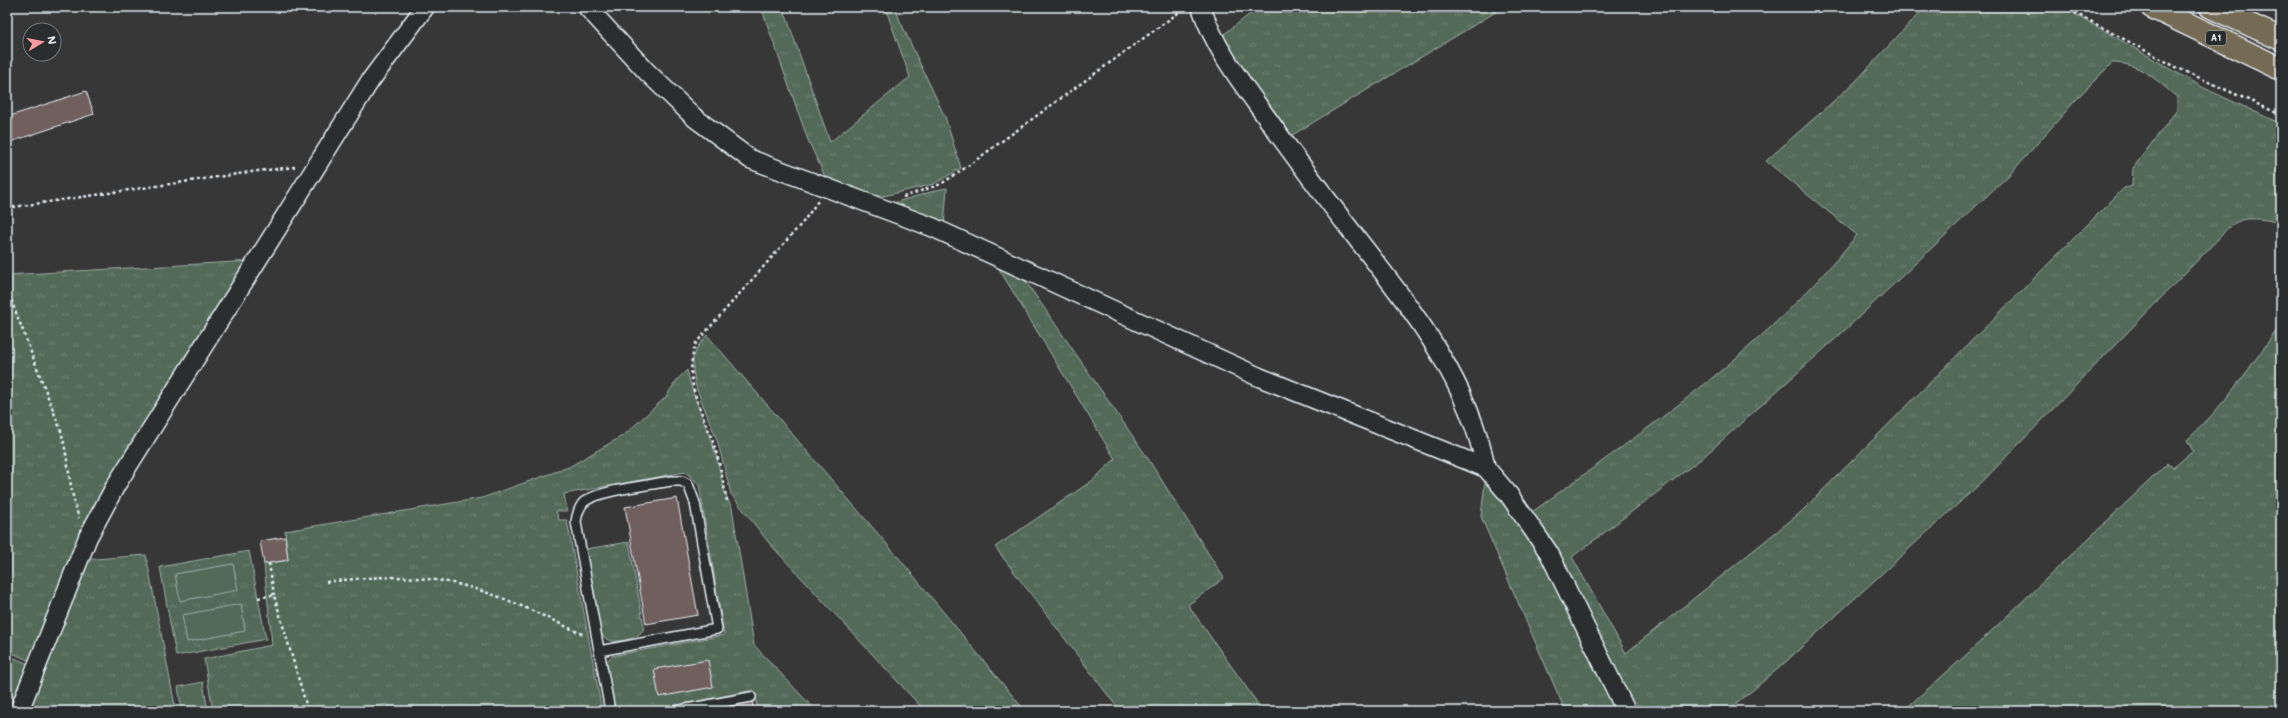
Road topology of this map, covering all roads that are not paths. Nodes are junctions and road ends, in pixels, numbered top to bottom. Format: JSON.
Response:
{"nodes":[{"id":1,"x":425,"y":7,"type":"edge"},
{"id":2,"x":587,"y":7,"type":"edge"},
{"id":3,"x":1201,"y":7,"type":"edge"},
{"id":4,"x":2152,"y":7,"type":"edge"},
{"id":5,"x":2212,"y":7,"type":"edge"},
{"id":6,"x":2281,"y":39,"type":"edge"},
{"id":7,"x":2281,"y":70,"type":"edge"},
{"id":8,"x":1486,"y":468,"type":"junction"},
{"id":9,"x":599,"y":651,"type":"junction"},
{"id":10,"x":751,"y":697,"type":"dead end"},
{"id":11,"x":701,"y":709,"type":"edge"},
{"id":12,"x":19,"y":711,"type":"edge"},
{"id":13,"x":610,"y":711,"type":"edge"},
{"id":14,"x":676,"y":711,"type":"edge"},
{"id":15,"x":1626,"y":711,"type":"edge"}],
"edges":[{"from":1,"to":12,"type":"street"},
{"from":2,"to":8,"type":"street"},
{"from":3,"to":8,"type":"street"},
{"from":4,"to":7,"type":"highway","number":"A1"},
{"from":5,"to":6,"type":"highway"},
{"from":8,"to":15,"type":"street"},
{"from":9,"to":9,"type":"lane"},
{"from":9,"to":13,"type":"lane"},
{"from":10,"to":11,"type":"lane"},
{"from":11,"to":14,"type":"lane"}]}
